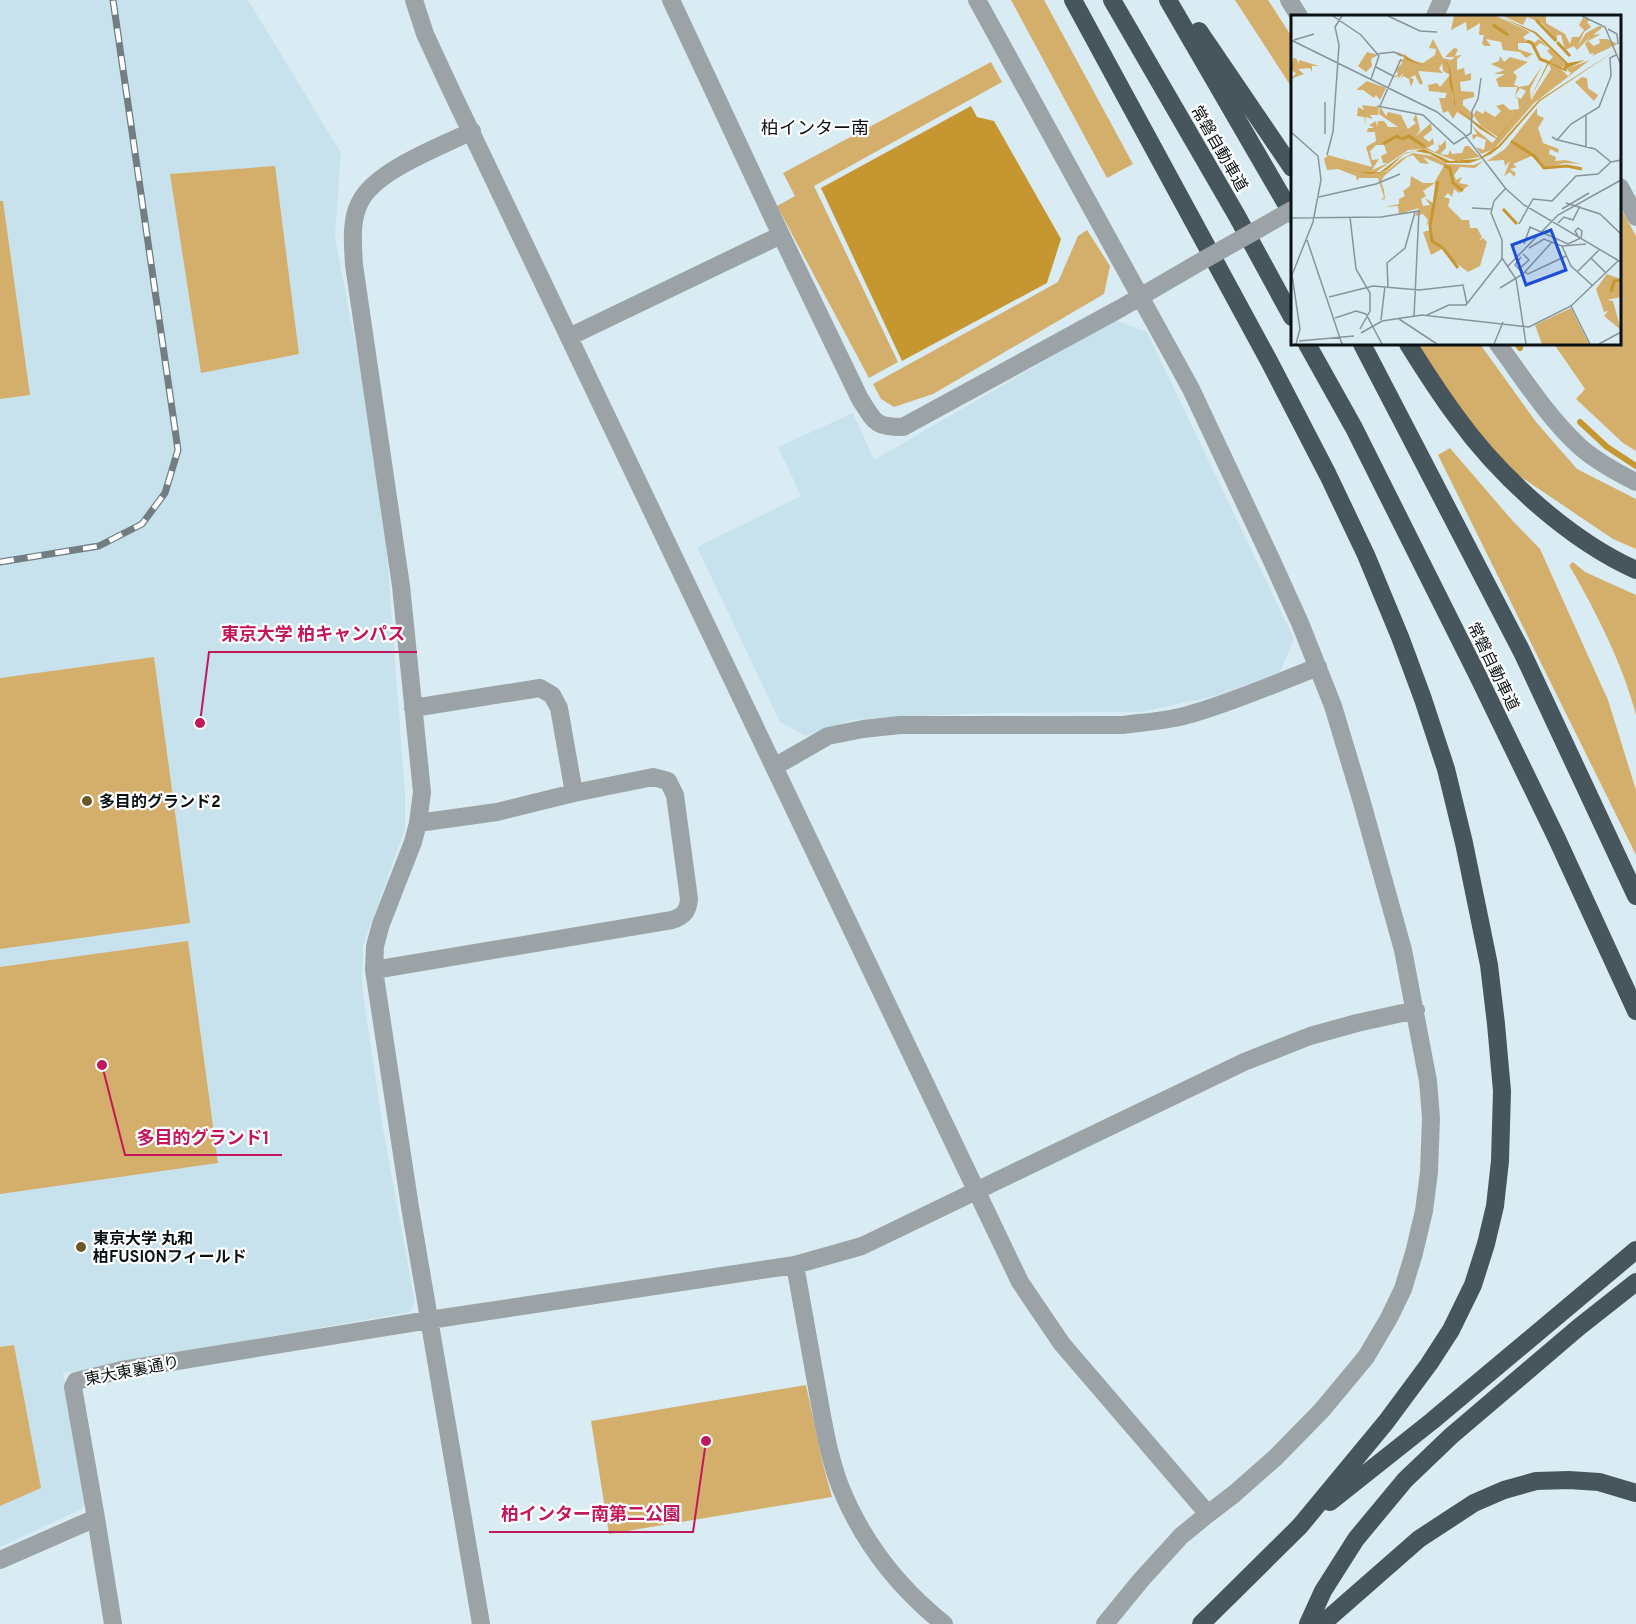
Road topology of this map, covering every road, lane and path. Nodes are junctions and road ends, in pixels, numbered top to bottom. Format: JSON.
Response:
{"nodes":[{"id":1,"x":414,"y":0,"type":"edge"},
{"id":2,"x":671,"y":0,"type":"edge"},
{"id":3,"x":977,"y":0,"type":"edge"},
{"id":4,"x":1073,"y":0,"type":"edge"},
{"id":5,"x":1112,"y":0,"type":"edge"},
{"id":6,"x":1168,"y":0,"type":"edge"},
{"id":7,"x":1178,"y":0,"type":"edge"},
{"id":8,"x":1289,"y":0,"type":"edge"},
{"id":9,"x":1442,"y":0,"type":"edge"},
{"id":10,"x":1298,"y":15,"type":"edge"},
{"id":11,"x":1435,"y":15,"type":"edge"},
{"id":12,"x":472,"y":131,"type":"junction"},
{"id":13,"x":1291,"y":165,"type":"edge"},
{"id":14,"x":1621,"y":190,"type":"edge"},
{"id":15,"x":1291,"y":209,"type":"edge"},
{"id":16,"x":1291,"y":213,"type":"edge"},
{"id":17,"x":1636,"y":217,"type":"edge"},
{"id":18,"x":781,"y":235,"type":"junction"},
{"id":19,"x":1140,"y":297,"type":"junction"},
{"id":20,"x":1291,"y":313,"type":"edge"},
{"id":21,"x":569,"y":337,"type":"junction"},
{"id":22,"x":1308,"y":345,"type":"edge"},
{"id":23,"x":1363,"y":345,"type":"edge"},
{"id":24,"x":1408,"y":345,"type":"edge"},
{"id":25,"x":1499,"y":345,"type":"edge"},
{"id":26,"x":1636,"y":482,"type":"edge"},
{"id":27,"x":1636,"y":570,"type":"edge"},
{"id":28,"x":1318,"y":667,"type":"junction"},
{"id":29,"x":413,"y":708,"type":"junction"},
{"id":30,"x":774,"y":767,"type":"junction"},
{"id":31,"x":574,"y":793,"type":"junction"},
{"id":32,"x":418,"y":823,"type":"junction"},
{"id":33,"x":1636,"y":896,"type":"edge"},
{"id":34,"x":374,"y":970,"type":"junction"},
{"id":35,"x":1416,"y":1010,"type":"junction"},
{"id":36,"x":1636,"y":1011,"type":"edge"},
{"id":37,"x":975,"y":1190,"type":"junction"},
{"id":38,"x":1636,"y":1250,"type":"edge"},
{"id":39,"x":795,"y":1265,"type":"junction"},
{"id":40,"x":1636,"y":1282,"type":"edge"},
{"id":41,"x":429,"y":1320,"type":"junction"},
{"id":42,"x":1636,"y":1493,"type":"edge"},
{"id":43,"x":1208,"y":1514,"type":"junction"},
{"id":44,"x":96,"y":1518,"type":"junction"},
{"id":45,"x":1300,"y":1526,"type":"junction"},
{"id":46,"x":0,"y":1560,"type":"edge"},
{"id":47,"x":113,"y":1624,"type":"edge"},
{"id":48,"x":481,"y":1624,"type":"edge"},
{"id":49,"x":944,"y":1624,"type":"edge"},
{"id":50,"x":1106,"y":1624,"type":"edge"},
{"id":51,"x":1201,"y":1624,"type":"edge"},
{"id":52,"x":1308,"y":1624,"type":"edge"},
{"id":53,"x":1322,"y":1624,"type":"edge"}],
"edges":[{"from":1,"to":12,"type":"street"},
{"from":2,"to":18,"type":"street"},
{"from":3,"to":19,"type":"street"},
{"from":4,"to":45,"type":"highway"},
{"from":5,"to":20,"type":"highway","name":"常磐自動車道"},
{"from":6,"to":15,"type":"highway","name":"常磐自動車道"},
{"from":7,"to":13,"type":"highway"},
{"from":8,"to":10,"type":"street"},
{"from":9,"to":11,"type":"street"},
{"from":12,"to":21,"type":"street"},
{"from":12,"to":29,"type":"street"},
{"from":14,"to":17,"type":"street"},
{"from":16,"to":19,"type":"street","bridge":true},
{"from":18,"to":19,"type":"street"},
{"from":18,"to":21,"type":"street"},
{"from":19,"to":28,"type":"street"},
{"from":21,"to":30,"type":"street"},
{"from":22,"to":36,"type":"highway","name":"常磐自動車道"},
{"from":23,"to":33,"type":"highway","name":"常磐自動車道"},
{"from":24,"to":27,"type":"highway"},
{"from":25,"to":26,"type":"street"},
{"from":28,"to":30,"type":"street"},
{"from":28,"to":35,"type":"street"},
{"from":29,"to":31,"type":"street"},
{"from":29,"to":32,"type":"street"},
{"from":30,"to":37,"type":"street"},
{"from":31,"to":32,"type":"street"},
{"from":31,"to":34,"type":"street"},
{"from":32,"to":34,"type":"street"},
{"from":34,"to":41,"type":"street"},
{"from":35,"to":37,"type":"street"},
{"from":35,"to":43,"type":"street"},
{"from":37,"to":39,"type":"street"},
{"from":37,"to":43,"type":"street"},
{"from":38,"to":45,"type":"highway"},
{"from":39,"to":41,"type":"street"},
{"from":39,"to":49,"type":"street"},
{"from":40,"to":52,"type":"highway"},
{"from":41,"to":44,"type":"street","name":"東大東裏通り"},
{"from":41,"to":48,"type":"street"},
{"from":42,"to":53,"type":"highway"},
{"from":43,"to":50,"type":"street"},
{"from":44,"to":46,"type":"street"},
{"from":44,"to":47,"type":"street"},
{"from":45,"to":51,"type":"highway"}]}
